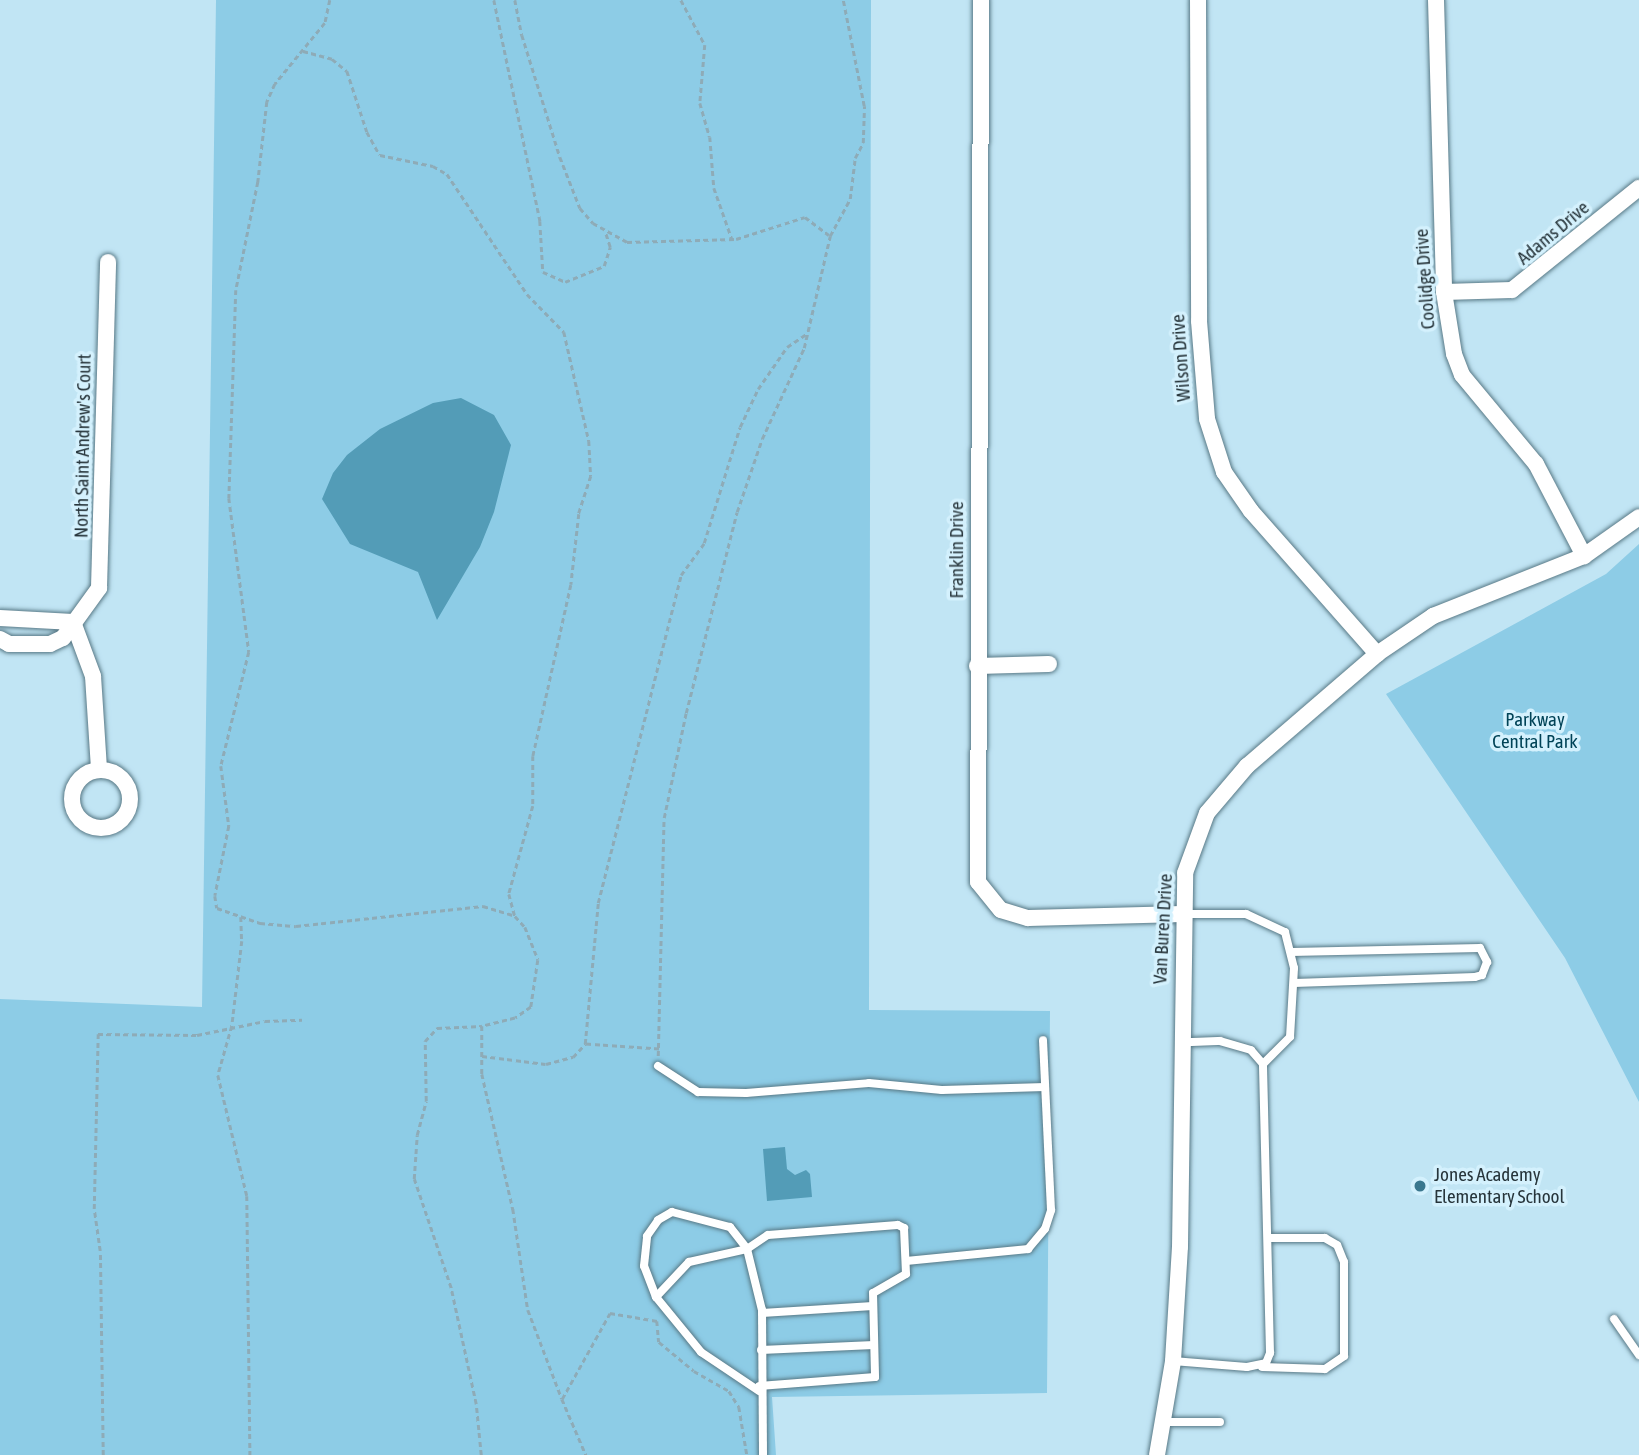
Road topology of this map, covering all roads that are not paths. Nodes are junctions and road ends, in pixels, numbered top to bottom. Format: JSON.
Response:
{"nodes":[{"id":1,"x":981,"y":0,"type":"edge"},
{"id":2,"x":1198,"y":0,"type":"edge"},
{"id":3,"x":1436,"y":0,"type":"edge"},
{"id":4,"x":1639,"y":188,"type":"edge"},
{"id":5,"x":108,"y":262,"type":"dead end"},
{"id":6,"x":1444,"y":292,"type":"junction"},
{"id":7,"x":1639,"y":517,"type":"edge"},
{"id":8,"x":1584,"y":556,"type":"junction"},
{"id":9,"x":0,"y":618,"type":"edge"},
{"id":10,"x":73,"y":622,"type":"junction"},
{"id":11,"x":0,"y":639,"type":"edge"},
{"id":12,"x":1377,"y":654,"type":"junction"},
{"id":13,"x":1049,"y":663,"type":"dead end"},
{"id":14,"x":977,"y":666,"type":"junction"},
{"id":15,"x":99,"y":770,"type":"dead end"},
{"id":16,"x":1182,"y":914,"type":"junction"},
{"id":17,"x":1291,"y":952,"type":"junction"},
{"id":18,"x":1294,"y":983,"type":"junction"},
{"id":19,"x":1043,"y":1040,"type":"dead end"},
{"id":20,"x":1180,"y":1042,"type":"junction"},
{"id":21,"x":1263,"y":1064,"type":"junction"},
{"id":22,"x":658,"y":1066,"type":"road end"},
{"id":23,"x":1045,"y":1087,"type":"junction"},
{"id":24,"x":1268,"y":1238,"type":"junction"},
{"id":25,"x":747,"y":1249,"type":"junction"},
{"id":26,"x":906,"y":1261,"type":"junction"},
{"id":27,"x":656,"y":1297,"type":"junction"},
{"id":28,"x":873,"y":1306,"type":"junction"},
{"id":29,"x":762,"y":1313,"type":"junction"},
{"id":30,"x":1614,"y":1319,"type":"dead end"},
{"id":31,"x":874,"y":1345,"type":"junction"},
{"id":32,"x":761,"y":1350,"type":"junction"},
{"id":33,"x":1639,"y":1355,"type":"edge"},
{"id":34,"x":1173,"y":1361,"type":"junction"},
{"id":35,"x":1249,"y":1367,"type":"junction"},
{"id":36,"x":759,"y":1388,"type":"junction"},
{"id":37,"x":1163,"y":1422,"type":"junction"},
{"id":38,"x":1220,"y":1422,"type":"dead end"},
{"id":39,"x":763,"y":1455,"type":"edge"},
{"id":40,"x":1157,"y":1455,"type":"edge"}],
"edges":[{"from":1,"to":14,"type":"street","name":"Franklin Drive"},
{"from":2,"to":12,"type":"street","name":"Wilson Drive"},
{"from":3,"to":6,"type":"street","name":"Coolidge Drive"},
{"from":4,"to":6,"type":"street","name":"Adams Drive"},
{"from":5,"to":10,"type":"street","name":"North Saint Andrew's Court"},
{"from":6,"to":8,"type":"street","name":"Coolidge Drive"},
{"from":7,"to":8,"type":"street","name":"Van Buren Drive"},
{"from":8,"to":12,"type":"street","name":"Van Buren Drive"},
{"from":9,"to":10,"type":"street"},
{"from":10,"to":11,"type":"street","name":"North Saint Andrew's Court"},
{"from":10,"to":15,"type":"street"},
{"from":12,"to":16,"type":"street","name":"Van Buren Drive"},
{"from":13,"to":14,"type":"street"},
{"from":14,"to":16,"type":"street","name":"Franklin Drive"},
{"from":16,"to":17,"type":"lane"},
{"from":16,"to":20,"type":"street","name":"Van Buren Drive"},
{"from":17,"to":18,"type":"lane"},
{"from":17,"to":18,"type":"lane"},
{"from":18,"to":21,"type":"lane"},
{"from":19,"to":23,"type":"lane"},
{"from":20,"to":21,"type":"lane"},
{"from":20,"to":34,"type":"street","name":"Van Buren Drive"},
{"from":21,"to":24,"type":"lane"},
{"from":22,"to":23,"type":"lane"},
{"from":23,"to":26,"type":"lane"},
{"from":24,"to":35,"type":"lane"},
{"from":24,"to":35,"type":"lane"},
{"from":25,"to":26,"type":"lane"},
{"from":25,"to":27,"type":"lane"},
{"from":25,"to":27,"type":"lane"},
{"from":25,"to":29,"type":"lane"},
{"from":26,"to":28,"type":"lane"},
{"from":27,"to":36,"type":"lane"},
{"from":28,"to":29,"type":"lane"},
{"from":28,"to":31,"type":"lane"},
{"from":29,"to":32,"type":"lane"},
{"from":30,"to":33,"type":"lane"},
{"from":31,"to":32,"type":"lane"},
{"from":31,"to":36,"type":"lane"},
{"from":32,"to":36,"type":"lane"},
{"from":34,"to":35,"type":"lane"},
{"from":34,"to":37,"type":"street","name":"Van Buren Drive"},
{"from":36,"to":39,"type":"lane"},
{"from":37,"to":38,"type":"lane"},
{"from":37,"to":40,"type":"street","name":"Van Buren Drive"}]}
